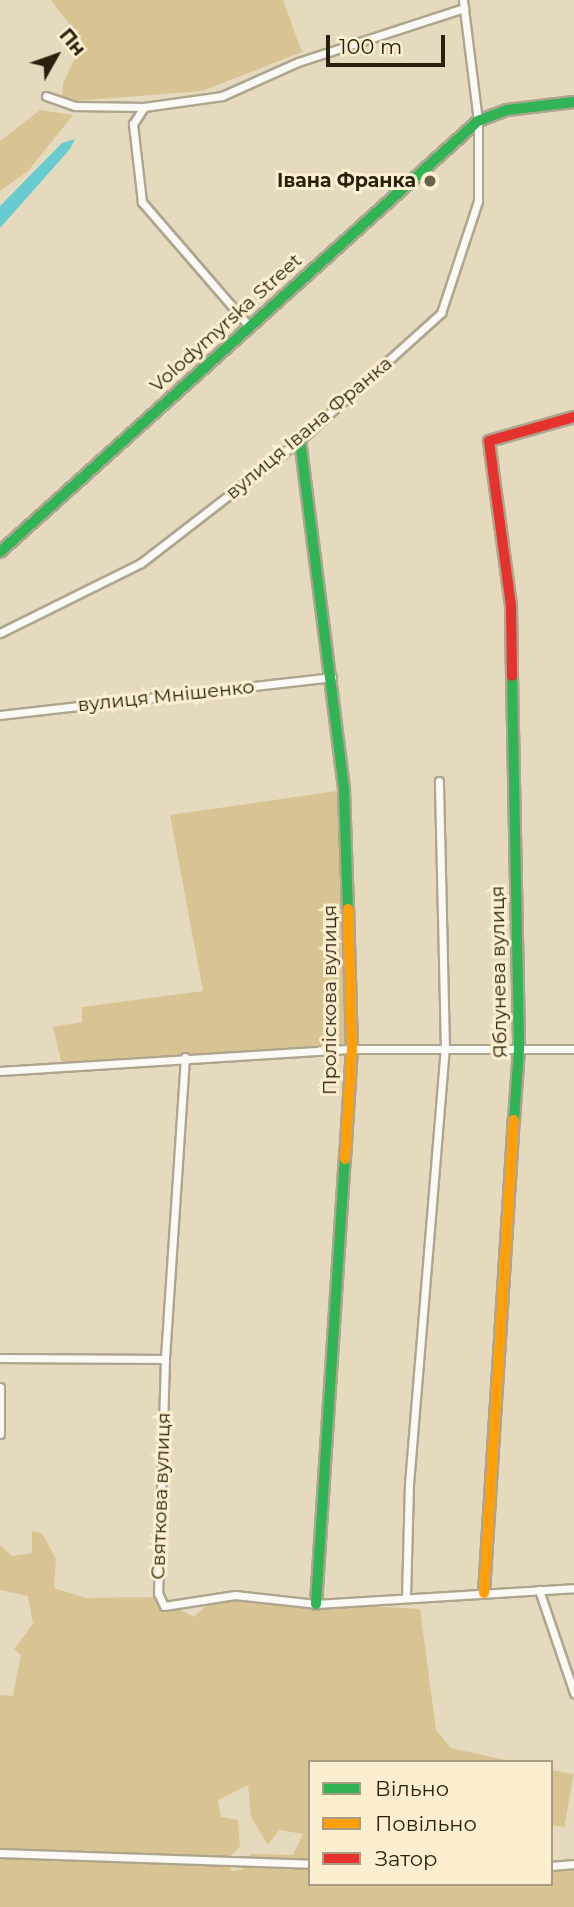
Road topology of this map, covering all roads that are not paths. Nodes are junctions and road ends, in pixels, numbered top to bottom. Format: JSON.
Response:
{"nodes":[{"id":1,"x":464,"y":4,"type":"edge"},
{"id":2,"x":47,"y":96,"type":"dead end"},
{"id":3,"x":574,"y":102,"type":"edge"},
{"id":4,"x":144,"y":107,"type":"junction"},
{"id":5,"x":478,"y":121,"type":"junction"},
{"id":6,"x":248,"y":326,"type":"junction"},
{"id":7,"x":574,"y":417,"type":"edge"},
{"id":8,"x":300,"y":440,"type":"junction"},
{"id":9,"x":0,"y":552,"type":"edge"},
{"id":10,"x":0,"y":633,"type":"edge"},
{"id":11,"x":332,"y":677,"type":"junction"},
{"id":12,"x":0,"y":715,"type":"edge"},
{"id":13,"x":439,"y":781,"type":"dead end"},
{"id":14,"x":352,"y":1049,"type":"junction"},
{"id":15,"x":445,"y":1049,"type":"junction"},
{"id":16,"x":519,"y":1049,"type":"junction"},
{"id":17,"x":574,"y":1049,"type":"edge"},
{"id":18,"x":185,"y":1057,"type":"junction"},
{"id":19,"x":0,"y":1071,"type":"edge"},
{"id":20,"x":0,"y":1357,"type":"edge"},
{"id":21,"x":165,"y":1359,"type":"junction"},
{"id":22,"x":0,"y":1387,"type":"edge"},
{"id":23,"x":0,"y":1434,"type":"edge"},
{"id":24,"x":574,"y":1588,"type":"edge"},
{"id":25,"x":539,"y":1590,"type":"junction"},
{"id":26,"x":484,"y":1593,"type":"junction"},
{"id":27,"x":406,"y":1598,"type":"junction"},
{"id":28,"x":316,"y":1604,"type":"junction"},
{"id":29,"x":574,"y":1693,"type":"edge"},
{"id":30,"x":0,"y":1853,"type":"edge"},
{"id":31,"x":308,"y":1864,"type":"edge"},
{"id":32,"x":574,"y":1864,"type":"edge"},
{"id":33,"x":553,"y":1866,"type":"edge"}],
"edges":[{"from":1,"to":4,"type":"street"},
{"from":1,"to":5,"type":"street","name":"вулиця Івана Франка"},
{"from":2,"to":4,"type":"street"},
{"from":3,"to":5,"type":"street"},
{"from":4,"to":6,"type":"street"},
{"from":5,"to":6,"type":"street","name":"Volodymyrska Street"},
{"from":5,"to":8,"type":"street","name":"вулиця Івана Франка"},
{"from":6,"to":9,"type":"street","name":"Volodymyrska Street"},
{"from":7,"to":16,"type":"street","name":"Яблунева вулиця"},
{"from":8,"to":10,"type":"street","name":"вулиця Івана Франка"},
{"from":8,"to":11,"type":"street","name":"Проліскова вулиця"},
{"from":11,"to":12,"type":"street","name":"вулиця Мнішенко"},
{"from":11,"to":14,"type":"street","name":"Проліскова вулиця"},
{"from":13,"to":15,"type":"street"},
{"from":14,"to":15,"type":"street"},
{"from":14,"to":18,"type":"street"},
{"from":14,"to":28,"type":"street","name":"Проліскова вулиця"},
{"from":15,"to":16,"type":"street"},
{"from":15,"to":27,"type":"street"},
{"from":16,"to":17,"type":"street"},
{"from":16,"to":26,"type":"street","name":"Яблунева вулиця"},
{"from":18,"to":19,"type":"street"},
{"from":18,"to":21,"type":"street","name":"Святкова вулиця"},
{"from":20,"to":21,"type":"street"},
{"from":21,"to":28,"type":"street","name":"Святкова вулиця"},
{"from":22,"to":23,"type":"street"},
{"from":24,"to":25,"type":"street","name":"Святкова вулиця"},
{"from":25,"to":26,"type":"street","name":"Святкова вулиця"},
{"from":25,"to":29,"type":"street"},
{"from":26,"to":27,"type":"street","name":"Святкова вулиця"},
{"from":27,"to":28,"type":"street","name":"Святкова вулиця"},
{"from":30,"to":31,"type":"street"},
{"from":32,"to":33,"type":"street"}]}
